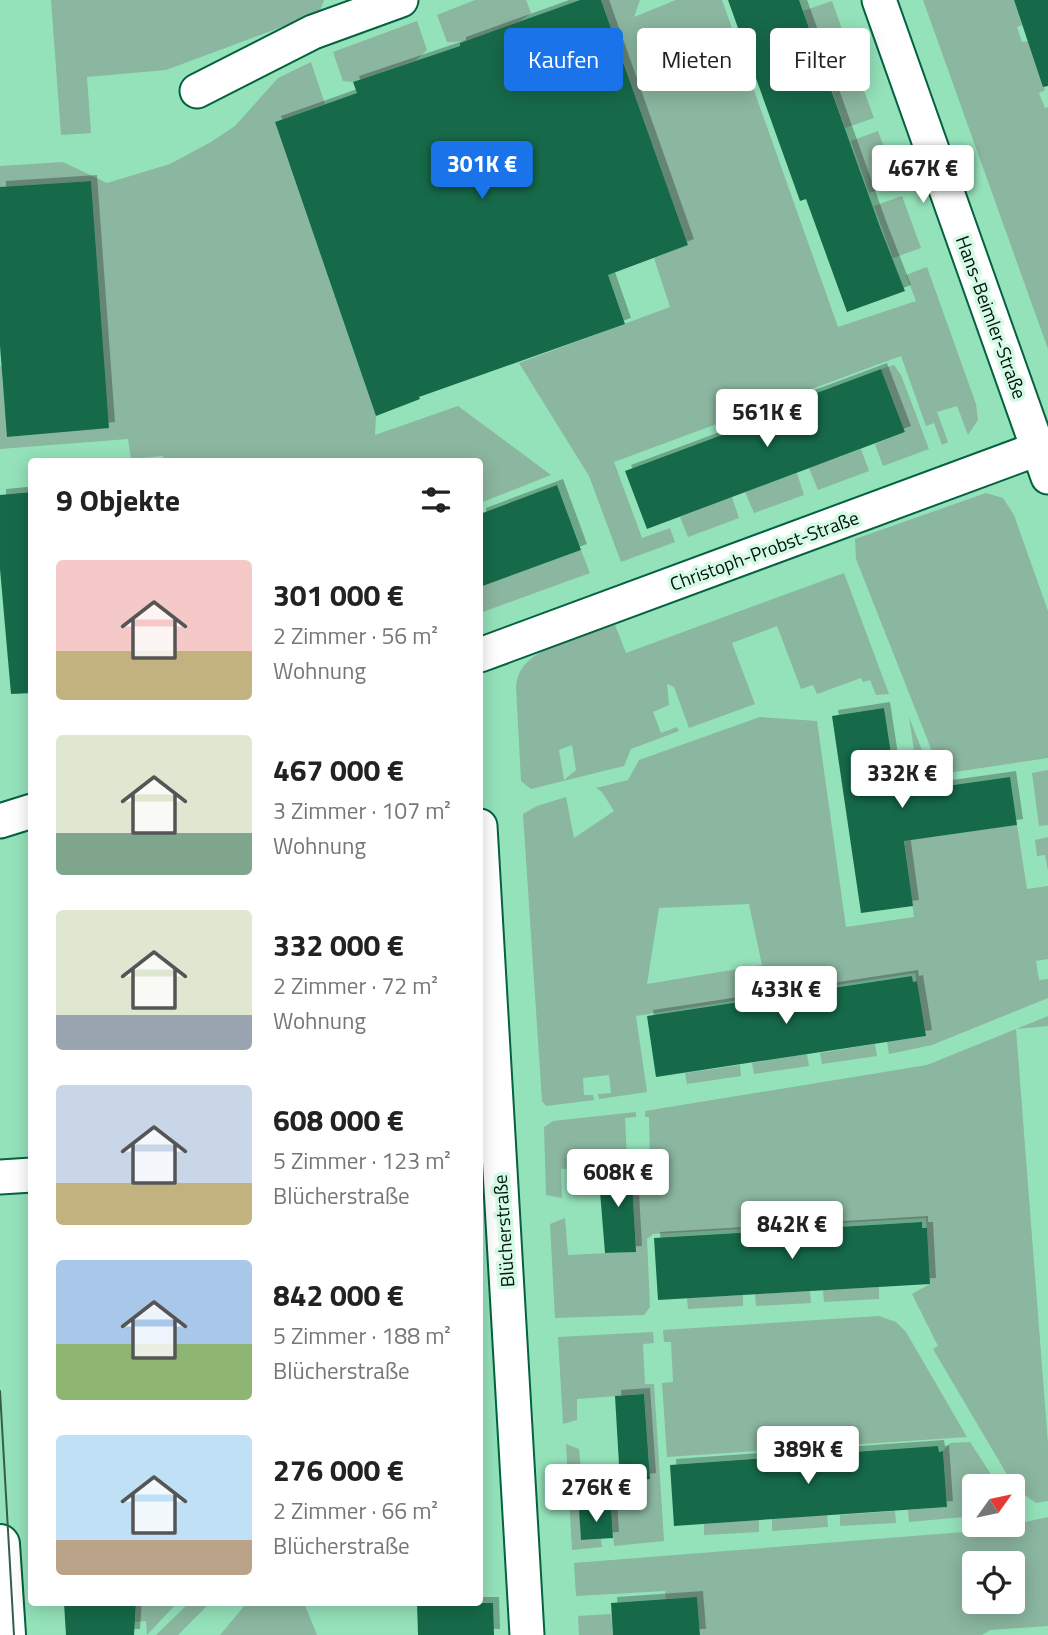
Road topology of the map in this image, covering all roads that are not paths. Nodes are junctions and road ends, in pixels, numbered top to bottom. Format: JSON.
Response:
{"nodes":[{"id":1,"x":401,"y":0,"type":"edge"},
{"id":2,"x":879,"y":0,"type":"edge"},
{"id":3,"x":197,"y":91,"type":"dead end"},
{"id":4,"x":1045,"y":457,"type":"edge"},
{"id":5,"x":483,"y":654,"type":"edge"},
{"id":6,"x":28,"y":812,"type":"edge"},
{"id":7,"x":0,"y":821,"type":"edge"},
{"id":8,"x":483,"y":934,"type":"edge"},
{"id":9,"x":489,"y":1149,"type":"edge"},
{"id":10,"x":28,"y":1175,"type":"edge"},
{"id":11,"x":0,"y":1177,"type":"edge"},
{"id":12,"x":0,"y":1544,"type":"edge"},
{"id":13,"x":6,"y":1635,"type":"edge"},
{"id":14,"x":527,"y":1635,"type":"edge"}],
"edges":[{"from":1,"to":3,"type":"street"},
{"from":2,"to":4,"type":"street","name":"Hans-Beimler-Straße"},
{"from":4,"to":5,"type":"street","name":"Christoph-Probst-Straße"},
{"from":6,"to":7,"type":"street"},
{"from":8,"to":9,"type":"street","name":"Blücherstraße"},
{"from":9,"to":14,"type":"street","name":"Blücherstraße"},
{"from":10,"to":11,"type":"street"},
{"from":12,"to":13,"type":"main road"}]}
